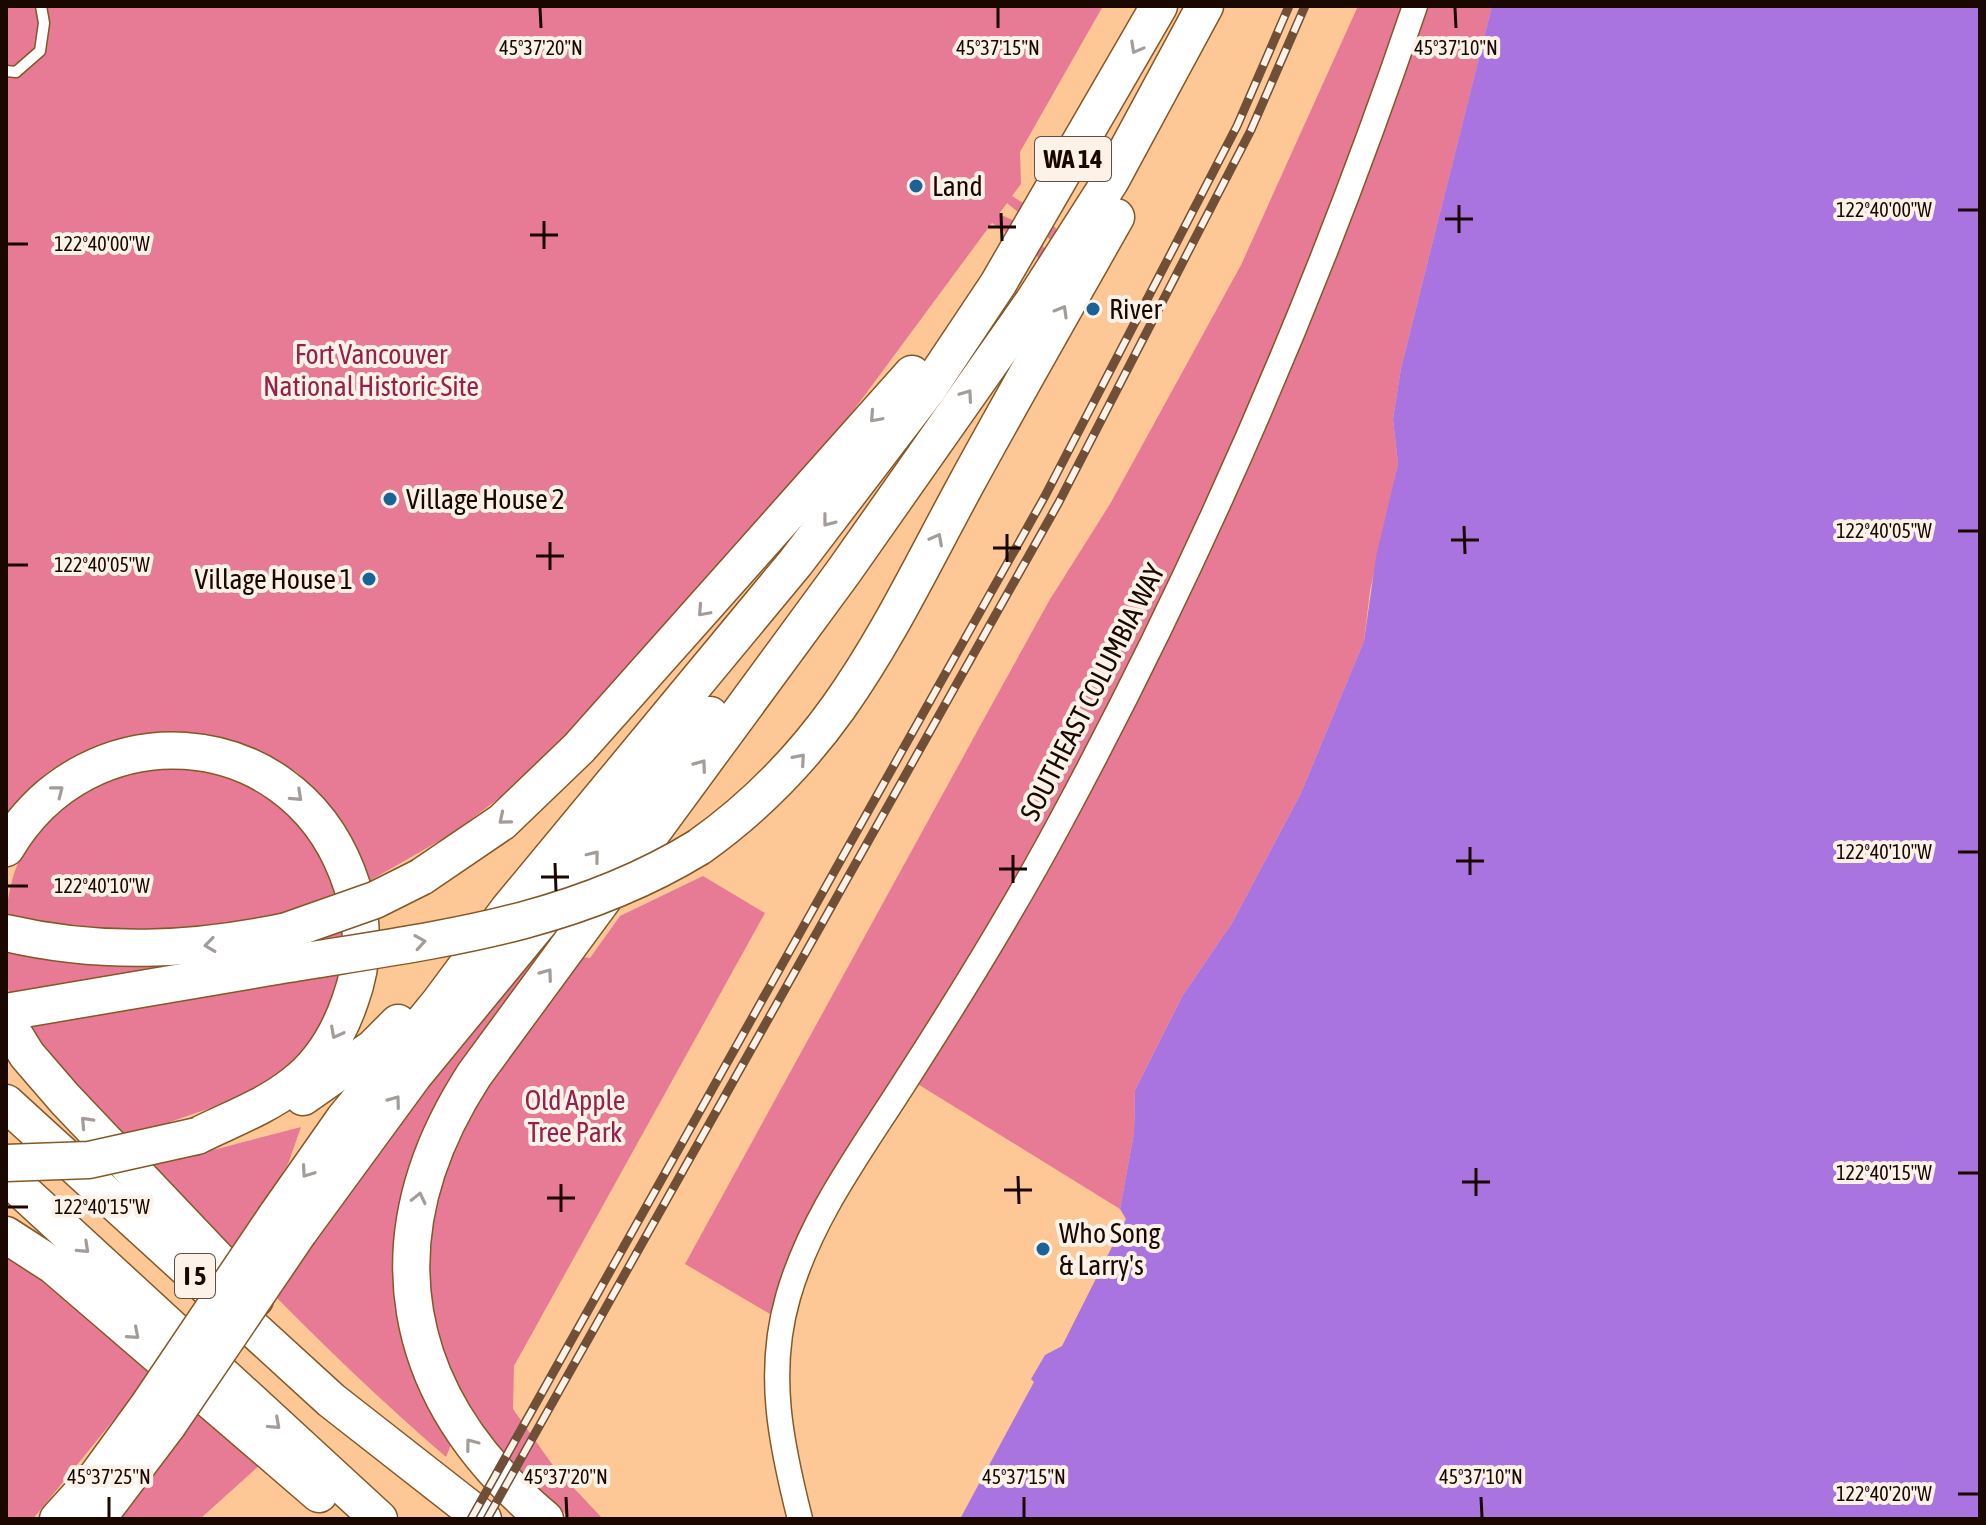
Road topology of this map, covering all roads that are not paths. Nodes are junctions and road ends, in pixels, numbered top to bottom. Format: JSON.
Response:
{"nodes":[{"id":1,"x":41,"y":6,"type":"edge"},
{"id":2,"x":1159,"y":6,"type":"edge"},
{"id":3,"x":1205,"y":6,"type":"edge"},
{"id":4,"x":1229,"y":6,"type":"edge"},
{"id":5,"x":1415,"y":6,"type":"edge"},
{"id":6,"x":6,"y":71,"type":"edge"},
{"id":7,"x":1031,"y":226,"type":"junction"},
{"id":8,"x":905,"y":480,"type":"junction"},
{"id":9,"x":6,"y":848,"type":"edge"},
{"id":10,"x":508,"y":910,"type":"junction"},
{"id":11,"x":6,"y":933,"type":"edge"},
{"id":12,"x":288,"y":947,"type":"junction"},
{"id":13,"x":6,"y":1012,"type":"edge"},
{"id":14,"x":6,"y":1021,"type":"edge"},
{"id":15,"x":6,"y":1103,"type":"edge"},
{"id":16,"x":197,"y":1136,"type":"junction"},
{"id":17,"x":6,"y":1163,"type":"edge"},
{"id":18,"x":6,"y":1176,"type":"edge"},
{"id":19,"x":287,"y":1224,"type":"junction"},
{"id":20,"x":6,"y":1235,"type":"edge"},
{"id":21,"x":158,"y":1416,"type":"junction"},
{"id":22,"x":386,"y":1447,"type":"junction"},
{"id":23,"x":58,"y":1519,"type":"edge"},
{"id":24,"x":97,"y":1519,"type":"edge"},
{"id":25,"x":356,"y":1519,"type":"edge"},
{"id":26,"x":379,"y":1519,"type":"edge"},
{"id":27,"x":483,"y":1519,"type":"edge"},
{"id":28,"x":545,"y":1519,"type":"edge"},
{"id":29,"x":800,"y":1519,"type":"edge"}],
"edges":[{"from":1,"to":6,"type":"lane"},
{"from":2,"to":7,"type":"highway","number":"WA 14","one_way":true},
{"from":8,"to":3,"type":"highway","one_way":true},
{"from":12,"to":4,"type":"highway","one_way":true,"bridge":true},
{"from":5,"to":29,"type":"street","name":"SOUTHEAST COLUMBIA WAY"},
{"from":7,"to":10,"type":"highway","one_way":true},
{"from":7,"to":12,"type":"highway","one_way":true,"bridge":true},
{"from":19,"to":8,"type":"highway","one_way":true},
{"from":28,"to":8,"type":"highway","one_way":true},
{"from":9,"to":16,"type":"highway","one_way":true},
{"from":10,"to":16,"type":"highway"},
{"from":10,"to":19,"type":"highway","one_way":true},
{"from":12,"to":11,"type":"highway","one_way":true},
{"from":12,"to":13,"type":"highway"},
{"from":22,"to":14,"type":"highway","one_way":true},
{"from":15,"to":22,"type":"highway","number":"I 5"},
{"from":16,"to":17,"type":"highway","bridge":true},
{"from":18,"to":26,"type":"highway","number":"I 5","one_way":true},
{"from":19,"to":21,"type":"highway","bridge":true},
{"from":20,"to":25,"type":"highway","one_way":true},
{"from":21,"to":23,"type":"highway"},
{"from":21,"to":24,"type":"highway"},
{"from":22,"to":27,"type":"highway","number":"I 5"}]}
